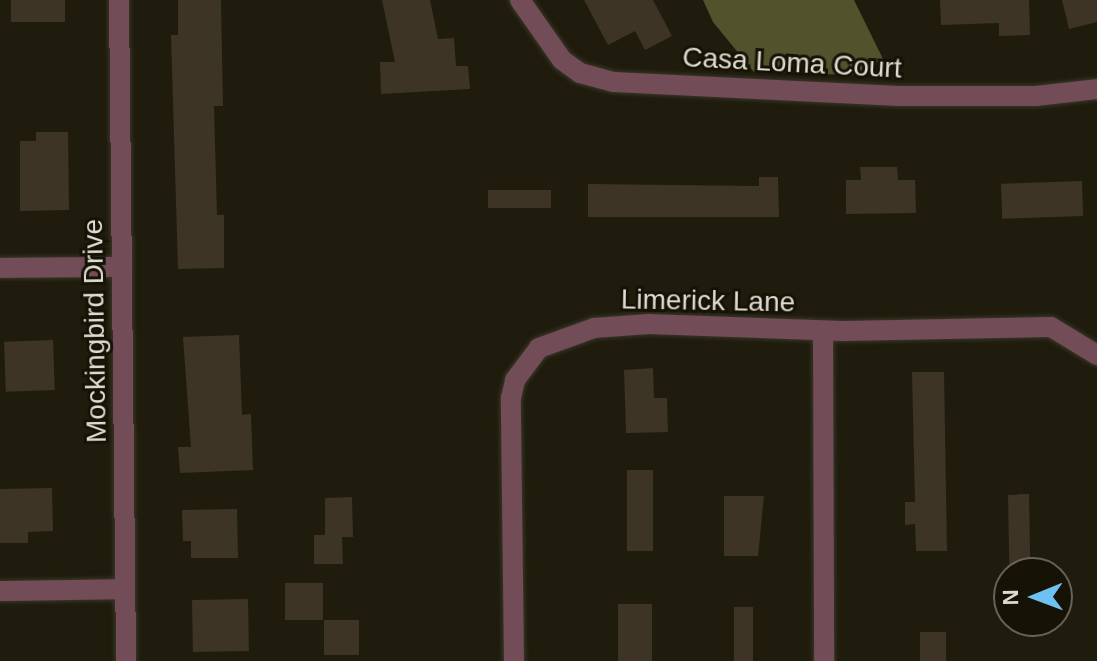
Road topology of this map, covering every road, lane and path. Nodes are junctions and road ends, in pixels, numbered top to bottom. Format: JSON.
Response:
{"nodes":[{"id":1,"x":119,"y":0,"type":"edge"},
{"id":2,"x":520,"y":0,"type":"edge"},
{"id":3,"x":1097,"y":89,"type":"edge"},
{"id":4,"x":122,"y":267,"type":"junction"},
{"id":5,"x":0,"y":268,"type":"edge"},
{"id":6,"x":823,"y":331,"type":"junction"},
{"id":7,"x":1097,"y":355,"type":"edge"},
{"id":8,"x":125,"y":589,"type":"junction"},
{"id":9,"x":0,"y":591,"type":"edge"},
{"id":10,"x":126,"y":661,"type":"edge"},
{"id":11,"x":514,"y":661,"type":"edge"},
{"id":12,"x":824,"y":661,"type":"edge"}],
"edges":[{"from":1,"to":4,"type":"street","name":"Mockingbird Drive"},
{"from":2,"to":3,"type":"street","name":"Casa Loma Court"},
{"from":4,"to":5,"type":"street"},
{"from":4,"to":8,"type":"street","name":"Mockingbird Drive"},
{"from":6,"to":7,"type":"street","name":"Limerick Lane"},
{"from":6,"to":11,"type":"street","name":"Limerick Lane"},
{"from":6,"to":12,"type":"street"},
{"from":8,"to":9,"type":"street"},
{"from":8,"to":10,"type":"street","name":"Mockingbird Drive"}]}
